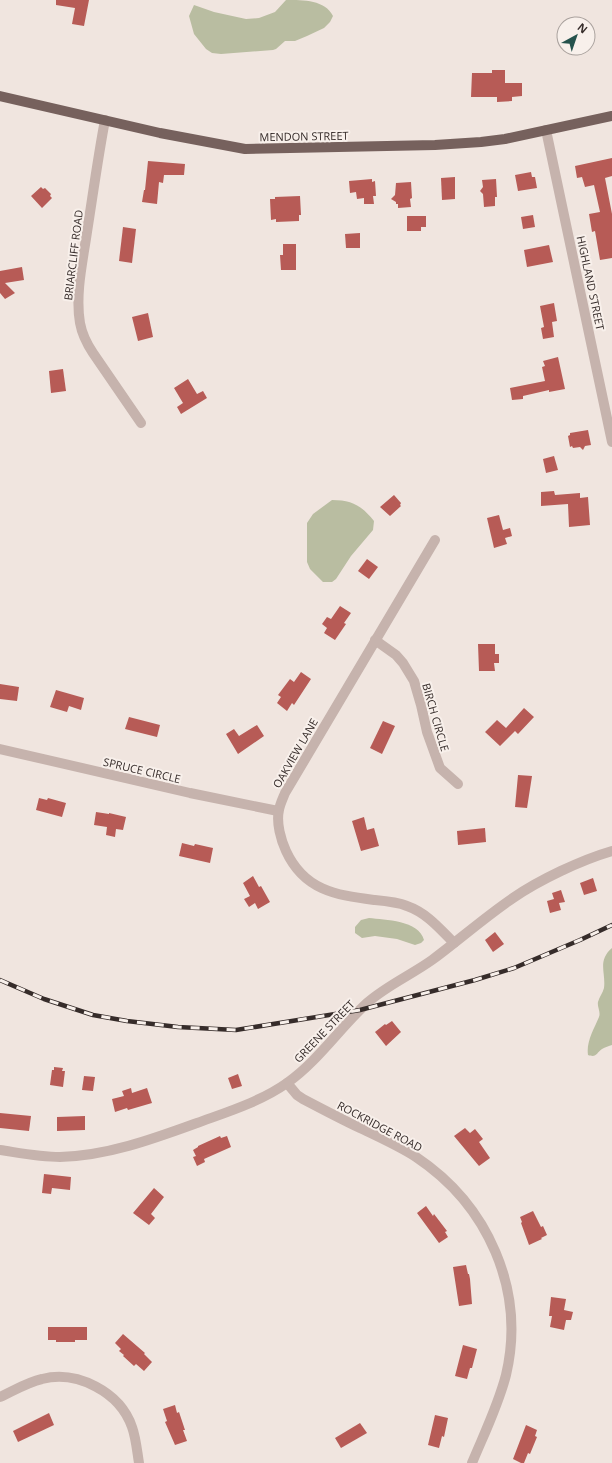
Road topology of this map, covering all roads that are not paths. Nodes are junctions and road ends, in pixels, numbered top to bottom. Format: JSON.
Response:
{"nodes":[{"id":1,"x":0,"y":96,"type":"edge"},
{"id":2,"x":612,"y":116,"type":"edge"},
{"id":3,"x":105,"y":120,"type":"junction"},
{"id":4,"x":546,"y":130,"type":"junction"},
{"id":5,"x":141,"y":423,"type":"dead end"},
{"id":6,"x":612,"y":442,"type":"edge"},
{"id":7,"x":435,"y":540,"type":"dead end"},
{"id":8,"x":375,"y":640,"type":"junction"},
{"id":9,"x":0,"y":749,"type":"edge"},
{"id":10,"x":458,"y":784,"type":"dead end"},
{"id":11,"x":278,"y":811,"type":"junction"},
{"id":12,"x":612,"y":851,"type":"edge"},
{"id":13,"x":454,"y":943,"type":"junction"},
{"id":14,"x":287,"y":1083,"type":"junction"},
{"id":15,"x":0,"y":1150,"type":"edge"},
{"id":16,"x":0,"y":1397,"type":"edge"},
{"id":17,"x":139,"y":1463,"type":"edge"},
{"id":18,"x":472,"y":1463,"type":"edge"}],
"edges":[{"from":1,"to":3,"type":"main road","name":"MENDON STREET"},
{"from":2,"to":4,"type":"main road","name":"MENDON STREET"},
{"from":3,"to":4,"type":"main road","name":"MENDON STREET"},
{"from":3,"to":5,"type":"street","name":"BRIARCLIFF ROAD"},
{"from":4,"to":6,"type":"street","name":"HIGHLAND STREET"},
{"from":7,"to":8,"type":"street","name":"OAKVIEW LANE"},
{"from":8,"to":10,"type":"street","name":"BIRCH CIRCLE"},
{"from":8,"to":11,"type":"street","name":"OAKVIEW LANE"},
{"from":9,"to":11,"type":"street","name":"SPRUCE CIRCLE"},
{"from":11,"to":13,"type":"street","name":"OAKVIEW LANE"},
{"from":12,"to":13,"type":"street","name":"GREENE STREET"},
{"from":13,"to":14,"type":"street","name":"GREENE STREET"},
{"from":14,"to":15,"type":"street","name":"GREENE STREET"},
{"from":14,"to":18,"type":"street","name":"ROCKRIDGE ROAD"},
{"from":16,"to":17,"type":"street"}]}
